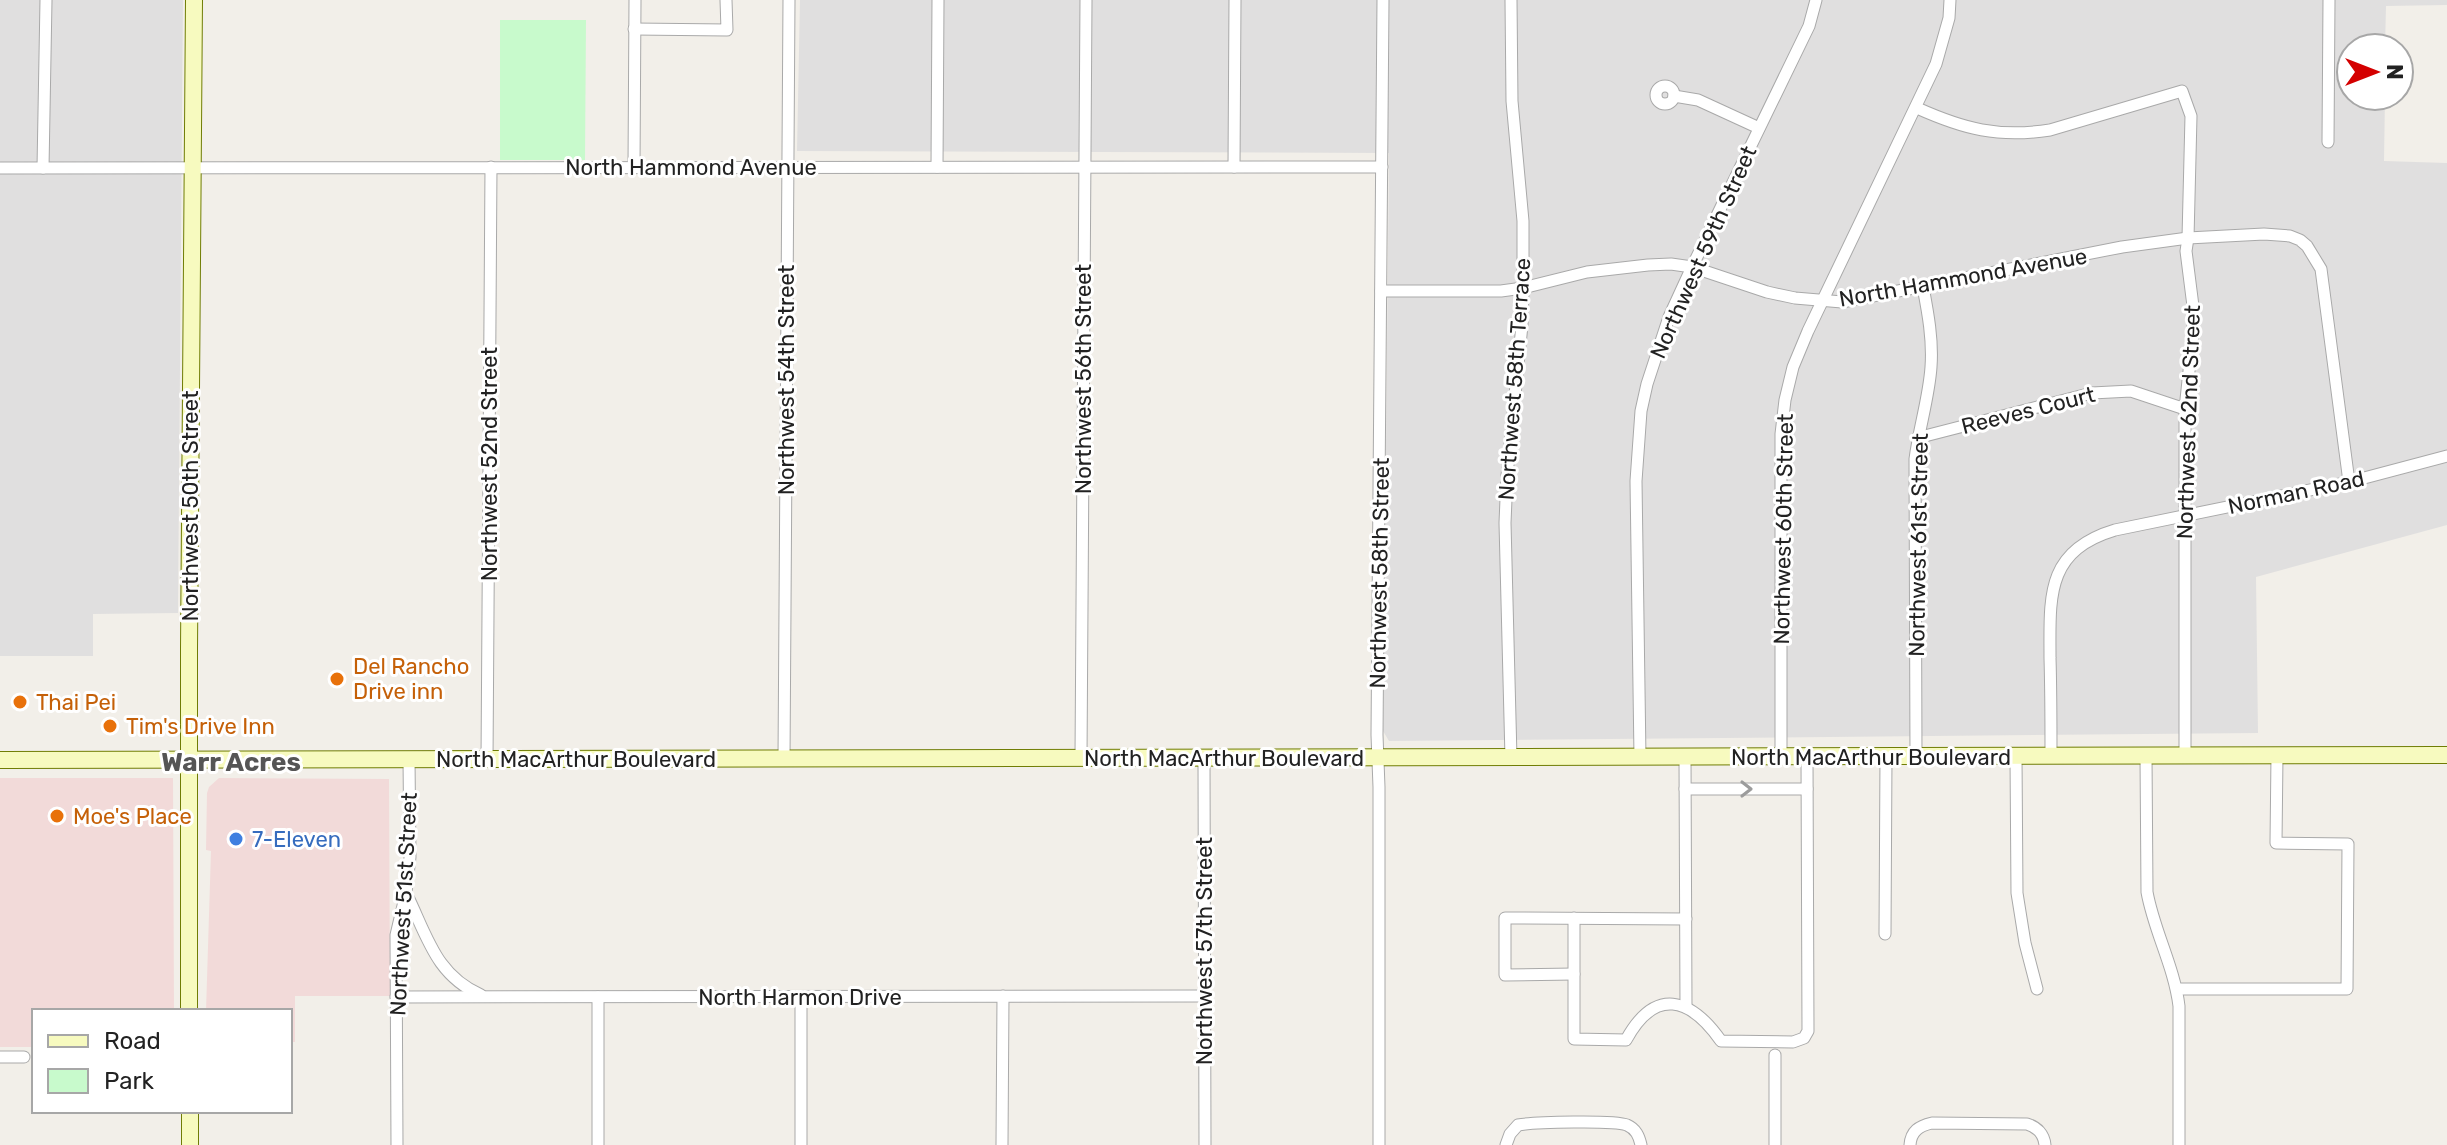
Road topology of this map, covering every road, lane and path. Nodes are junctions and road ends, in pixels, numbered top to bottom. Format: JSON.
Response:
{"nodes":[{"id":1,"x":46,"y":0,"type":"edge"},
{"id":2,"x":194,"y":0,"type":"edge"},
{"id":3,"x":635,"y":0,"type":"edge"},
{"id":4,"x":726,"y":0,"type":"edge"},
{"id":5,"x":789,"y":0,"type":"edge"},
{"id":6,"x":938,"y":0,"type":"edge"},
{"id":7,"x":1086,"y":0,"type":"edge"},
{"id":8,"x":1235,"y":0,"type":"edge"},
{"id":9,"x":1383,"y":0,"type":"edge"},
{"id":10,"x":1511,"y":0,"type":"edge"},
{"id":11,"x":1816,"y":0,"type":"edge"},
{"id":12,"x":1950,"y":0,"type":"edge"},
{"id":13,"x":2329,"y":0,"type":"edge"},
{"id":14,"x":634,"y":29,"type":"junction"},
{"id":15,"x":1674,"y":96,"type":"dead end"},
{"id":16,"x":1917,"y":108,"type":"junction"},
{"id":17,"x":1759,"y":128,"type":"junction"},
{"id":18,"x":2328,"y":142,"type":"dead end"},
{"id":19,"x":491,"y":167,"type":"junction"},
{"id":20,"x":634,"y":167,"type":"junction"},
{"id":21,"x":787,"y":167,"type":"junction"},
{"id":22,"x":937,"y":167,"type":"junction"},
{"id":23,"x":1085,"y":167,"type":"junction"},
{"id":24,"x":1234,"y":167,"type":"junction"},
{"id":25,"x":1382,"y":167,"type":"junction"},
{"id":26,"x":0,"y":168,"type":"edge"},
{"id":27,"x":43,"y":168,"type":"junction"},
{"id":28,"x":192,"y":168,"type":"junction"},
{"id":29,"x":2188,"y":238,"type":"junction"},
{"id":30,"x":1692,"y":267,"type":"junction"},
{"id":31,"x":1923,"y":287,"type":"junction"},
{"id":32,"x":1523,"y":288,"type":"junction"},
{"id":33,"x":1381,"y":291,"type":"junction"},
{"id":34,"x":1821,"y":302,"type":"junction"},
{"id":35,"x":2185,"y":409,"type":"junction"},
{"id":36,"x":1917,"y":438,"type":"junction"},
{"id":37,"x":2447,"y":456,"type":"edge"},
{"id":38,"x":2349,"y":482,"type":"junction"},
{"id":39,"x":2184,"y":515,"type":"junction"},
{"id":40,"x":2447,"y":755,"type":"edge"},
{"id":41,"x":1886,"y":756,"type":"junction"},
{"id":42,"x":1916,"y":756,"type":"junction"},
{"id":43,"x":2051,"y":756,"type":"junction"},
{"id":44,"x":2146,"y":756,"type":"junction"},
{"id":45,"x":2185,"y":756,"type":"junction"},
{"id":46,"x":2277,"y":756,"type":"junction"},
{"id":47,"x":1378,"y":757,"type":"junction"},
{"id":48,"x":1640,"y":757,"type":"junction"},
{"id":49,"x":1685,"y":757,"type":"junction"},
{"id":50,"x":1781,"y":757,"type":"junction"},
{"id":51,"x":1807,"y":757,"type":"junction"},
{"id":52,"x":2016,"y":757,"type":"junction"},
{"id":53,"x":1081,"y":758,"type":"junction"},
{"id":54,"x":1204,"y":758,"type":"junction"},
{"id":55,"x":1511,"y":758,"type":"junction"},
{"id":56,"x":409,"y":759,"type":"junction"},
{"id":57,"x":784,"y":759,"type":"junction"},
{"id":58,"x":0,"y":760,"type":"edge"},
{"id":59,"x":487,"y":760,"type":"junction"},
{"id":60,"x":189,"y":761,"type":"junction"},
{"id":61,"x":1685,"y":789,"type":"junction"},
{"id":62,"x":1807,"y":789,"type":"junction"},
{"id":63,"x":406,"y":893,"type":"junction"},
{"id":64,"x":1574,"y":918,"type":"junction"},
{"id":65,"x":1686,"y":919,"type":"junction"},
{"id":66,"x":1885,"y":934,"type":"dead end"},
{"id":67,"x":1574,"y":974,"type":"junction"},
{"id":68,"x":2037,"y":989,"type":"dead end"},
{"id":69,"x":2177,"y":989,"type":"junction"},
{"id":70,"x":1003,"y":996,"type":"junction"},
{"id":71,"x":1204,"y":996,"type":"junction"},
{"id":72,"x":396,"y":997,"type":"junction"},
{"id":73,"x":487,"y":997,"type":"junction"},
{"id":74,"x":598,"y":997,"type":"junction"},
{"id":75,"x":801,"y":997,"type":"junction"},
{"id":76,"x":1686,"y":1007,"type":"junction"},
{"id":77,"x":189,"y":1009,"type":"edge"},
{"id":78,"x":1775,"y":1055,"type":"dead end"},
{"id":79,"x":0,"y":1057,"type":"edge"},
{"id":80,"x":24,"y":1057,"type":"dead end"},
{"id":81,"x":190,"y":1113,"type":"edge"},
{"id":82,"x":190,"y":1145,"type":"edge"},
{"id":83,"x":397,"y":1145,"type":"edge"},
{"id":84,"x":598,"y":1145,"type":"edge"},
{"id":85,"x":801,"y":1145,"type":"edge"},
{"id":86,"x":1002,"y":1145,"type":"edge"},
{"id":87,"x":1205,"y":1145,"type":"edge"},
{"id":88,"x":1379,"y":1145,"type":"edge"},
{"id":89,"x":1506,"y":1145,"type":"edge"},
{"id":90,"x":1641,"y":1145,"type":"edge"},
{"id":91,"x":1775,"y":1145,"type":"edge"},
{"id":92,"x":1910,"y":1145,"type":"edge"},
{"id":93,"x":2045,"y":1145,"type":"edge"},
{"id":94,"x":2179,"y":1145,"type":"edge"}],
"edges":[{"from":1,"to":27,"type":"street"},
{"from":2,"to":28,"type":"main road","name":"Northwest 50th Street"},
{"from":3,"to":14,"type":"street"},
{"from":4,"to":14,"type":"street"},
{"from":5,"to":21,"type":"street","name":"Northwest 54th Street"},
{"from":6,"to":22,"type":"street"},
{"from":7,"to":23,"type":"street","name":"Northwest 56th Street"},
{"from":8,"to":24,"type":"street"},
{"from":9,"to":25,"type":"street","name":"Northwest 58th Street"},
{"from":10,"to":32,"type":"street","name":"Northwest 58th Terrace"},
{"from":11,"to":17,"type":"street","name":"Northwest 59th Street"},
{"from":12,"to":16,"type":"street","name":"Northwest 60th Street"},
{"from":13,"to":18,"type":"street"},
{"from":14,"to":20,"type":"street"},
{"from":15,"to":17,"type":"street"},
{"from":16,"to":29,"type":"street","name":"Northwest 62nd Street"},
{"from":16,"to":34,"type":"street","name":"Northwest 60th Street"},
{"from":17,"to":30,"type":"street","name":"Northwest 59th Street"},
{"from":19,"to":20,"type":"street","name":"North Hammond Avenue"},
{"from":19,"to":28,"type":"street","name":"North Hammond Avenue"},
{"from":19,"to":59,"type":"street","name":"Northwest 52nd Street"},
{"from":20,"to":21,"type":"street","name":"North Hammond Avenue"},
{"from":21,"to":22,"type":"street","name":"North Hammond Avenue"},
{"from":21,"to":57,"type":"street","name":"Northwest 54th Street"},
{"from":22,"to":23,"type":"street","name":"North Hammond Avenue"},
{"from":23,"to":24,"type":"street","name":"North Hammond Avenue"},
{"from":23,"to":53,"type":"street","name":"Northwest 56th Street"},
{"from":24,"to":25,"type":"street","name":"North Hammond Avenue"},
{"from":25,"to":33,"type":"street","name":"Northwest 58th Street"},
{"from":26,"to":27,"type":"street","name":"North Hammond Avenue"},
{"from":27,"to":28,"type":"street","name":"North Hammond Avenue"},
{"from":28,"to":60,"type":"main road","name":"Northwest 50th Street"},
{"from":29,"to":31,"type":"street","name":"North Hammond Avenue"},
{"from":29,"to":35,"type":"street","name":"Northwest 62nd Street"},
{"from":29,"to":38,"type":"street","name":"North Hammond Avenue"},
{"from":30,"to":32,"type":"street","name":"North Hammond Avenue"},
{"from":30,"to":34,"type":"street","name":"North Hammond Avenue"},
{"from":30,"to":48,"type":"street","name":"Northwest 59th Street"},
{"from":31,"to":34,"type":"street","name":"North Hammond Avenue"},
{"from":31,"to":36,"type":"street","name":"Northwest 61st Street"},
{"from":32,"to":33,"type":"street","name":"North Hammond Avenue"},
{"from":32,"to":55,"type":"street","name":"Northwest 58th Terrace"},
{"from":33,"to":47,"type":"street","name":"Northwest 58th Street"},
{"from":34,"to":50,"type":"street","name":"Northwest 60th Street"},
{"from":35,"to":36,"type":"street","name":"Reeves Court"},
{"from":35,"to":39,"type":"street","name":"Northwest 62nd Street"},
{"from":36,"to":42,"type":"street","name":"Northwest 61st Street"},
{"from":37,"to":38,"type":"street","name":"Norman Road"},
{"from":38,"to":39,"type":"street","name":"Norman Road"},
{"from":39,"to":43,"type":"street","name":"Norman Road"},
{"from":39,"to":45,"type":"street","name":"Northwest 62nd Street"},
{"from":40,"to":46,"type":"main road","name":"North MacArthur Boulevard"},
{"from":41,"to":42,"type":"main road","name":"North MacArthur Boulevard"},
{"from":41,"to":51,"type":"main road","name":"North MacArthur Boulevard"},
{"from":41,"to":66,"type":"street"},
{"from":42,"to":52,"type":"main road","name":"North MacArthur Boulevard"},
{"from":43,"to":44,"type":"main road","name":"North MacArthur Boulevard"},
{"from":43,"to":52,"type":"main road","name":"North MacArthur Boulevard"},
{"from":44,"to":45,"type":"main road","name":"North MacArthur Boulevard"},
{"from":44,"to":69,"type":"street"},
{"from":45,"to":46,"type":"main road","name":"North MacArthur Boulevard"},
{"from":46,"to":69,"type":"street"},
{"from":47,"to":54,"type":"main road","name":"North MacArthur Boulevard"},
{"from":47,"to":55,"type":"main road","name":"North MacArthur Boulevard"},
{"from":47,"to":88,"type":"street","name":"Northwest 58th Street"},
{"from":48,"to":49,"type":"main road","name":"North MacArthur Boulevard"},
{"from":48,"to":55,"type":"main road","name":"North MacArthur Boulevard"},
{"from":49,"to":50,"type":"main road","name":"North MacArthur Boulevard"},
{"from":49,"to":61,"type":"street"},
{"from":50,"to":51,"type":"main road","name":"North MacArthur Boulevard"},
{"from":51,"to":62,"type":"street"},
{"from":52,"to":68,"type":"street"},
{"from":53,"to":54,"type":"main road","name":"North MacArthur Boulevard"},
{"from":53,"to":57,"type":"main road","name":"North MacArthur Boulevard"},
{"from":54,"to":71,"type":"street","name":"Northwest 57th Street"},
{"from":56,"to":59,"type":"main road","name":"North MacArthur Boulevard"},
{"from":56,"to":60,"type":"main road","name":"North MacArthur Boulevard"},
{"from":56,"to":63,"type":"street","name":"Northwest 51st Street"},
{"from":57,"to":59,"type":"main road","name":"North MacArthur Boulevard"},
{"from":58,"to":60,"type":"main road","name":"North MacArthur Boulevard"},
{"from":60,"to":77,"type":"main road","name":"Northwest 50th Street"},
{"from":61,"to":62,"type":"street","one_way":true},
{"from":61,"to":65,"type":"street"},
{"from":62,"to":76,"type":"street"},
{"from":63,"to":72,"type":"street","name":"Northwest 51st Street"},
{"from":63,"to":73,"type":"street"},
{"from":64,"to":65,"type":"street"},
{"from":64,"to":67,"type":"street"},
{"from":64,"to":67,"type":"street"},
{"from":65,"to":76,"type":"street"},
{"from":67,"to":76,"type":"street"},
{"from":69,"to":94,"type":"street"},
{"from":70,"to":71,"type":"street","name":"North Harmon Drive"},
{"from":70,"to":75,"type":"street","name":"North Harmon Drive"},
{"from":70,"to":86,"type":"street"},
{"from":71,"to":87,"type":"street","name":"Northwest 57th Street"},
{"from":72,"to":73,"type":"street","name":"North Harmon Drive"},
{"from":72,"to":83,"type":"street","name":"Northwest 51st Street"},
{"from":73,"to":74,"type":"street","name":"North Harmon Drive"},
{"from":74,"to":75,"type":"street","name":"North Harmon Drive"},
{"from":74,"to":84,"type":"street"},
{"from":75,"to":85,"type":"street"},
{"from":78,"to":91,"type":"street"},
{"from":79,"to":80,"type":"street"},
{"from":81,"to":82,"type":"main road"},
{"from":89,"to":90,"type":"street"},
{"from":92,"to":93,"type":"street"}]}
